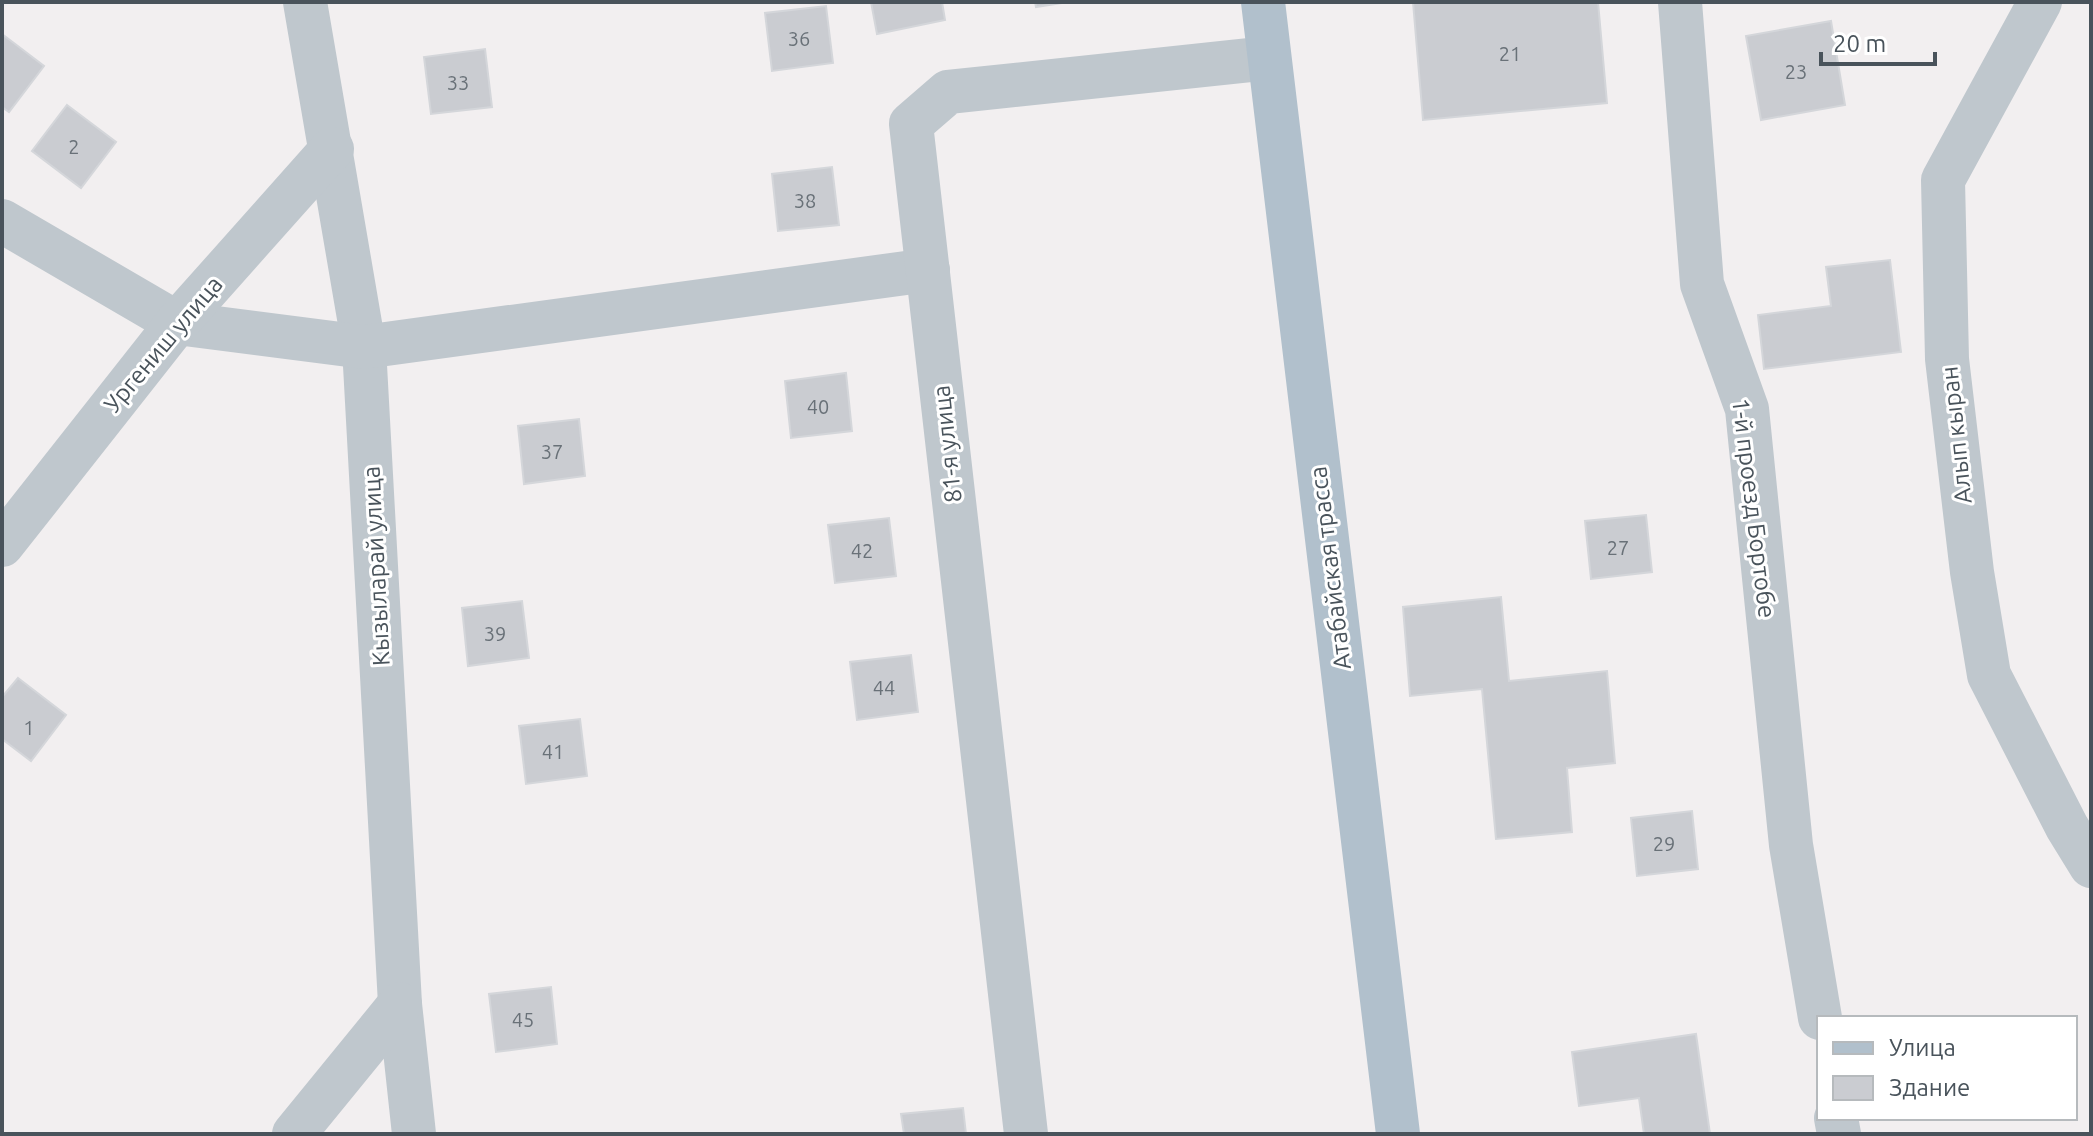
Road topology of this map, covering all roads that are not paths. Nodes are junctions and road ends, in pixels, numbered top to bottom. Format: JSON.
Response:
{"nodes":[{"id":1,"x":305,"y":2,"type":"edge"},
{"id":2,"x":1263,"y":2,"type":"edge"},
{"id":3,"x":1680,"y":2,"type":"edge"},
{"id":4,"x":2040,"y":2,"type":"edge"},
{"id":5,"x":1269,"y":58,"type":"junction"},
{"id":6,"x":332,"y":149,"type":"junction"},
{"id":7,"x":2,"y":221,"type":"edge"},
{"id":8,"x":928,"y":270,"type":"junction"},
{"id":9,"x":177,"y":323,"type":"junction"},
{"id":10,"x":364,"y":347,"type":"junction"},
{"id":11,"x":2,"y":545,"type":"edge"},
{"id":12,"x":2091,"y":866,"type":"edge"},
{"id":13,"x":400,"y":1004,"type":"junction"},
{"id":14,"x":1820,"y":1016,"type":"edge"},
{"id":15,"x":294,"y":1134,"type":"edge"},
{"id":16,"x":414,"y":1134,"type":"edge"},
{"id":17,"x":1026,"y":1134,"type":"edge"},
{"id":18,"x":1398,"y":1134,"type":"edge"}],
"edges":[{"from":1,"to":6,"type":"street","name":"Кызыларай улица"},
{"from":2,"to":5,"type":"main road","name":"Атабайская трасса"},
{"from":3,"to":14,"type":"street","name":"1-й проезд Бортобе"},
{"from":4,"to":12,"type":"street","name":"Алып кыран"},
{"from":5,"to":8,"type":"street","name":"81-я улица"},
{"from":5,"to":18,"type":"main road","name":"Атабайская трасса"},
{"from":6,"to":9,"type":"street","name":"Ургениш улица"},
{"from":6,"to":10,"type":"street","name":"Кызыларай улица"},
{"from":7,"to":9,"type":"street"},
{"from":8,"to":10,"type":"street"},
{"from":8,"to":17,"type":"street","name":"81-я улица"},
{"from":9,"to":10,"type":"street"},
{"from":9,"to":11,"type":"street","name":"Ургениш улица"},
{"from":10,"to":13,"type":"street","name":"Кызыларай улица"},
{"from":13,"to":15,"type":"street"},
{"from":13,"to":16,"type":"street","name":"Кызыларай улица"}]}
